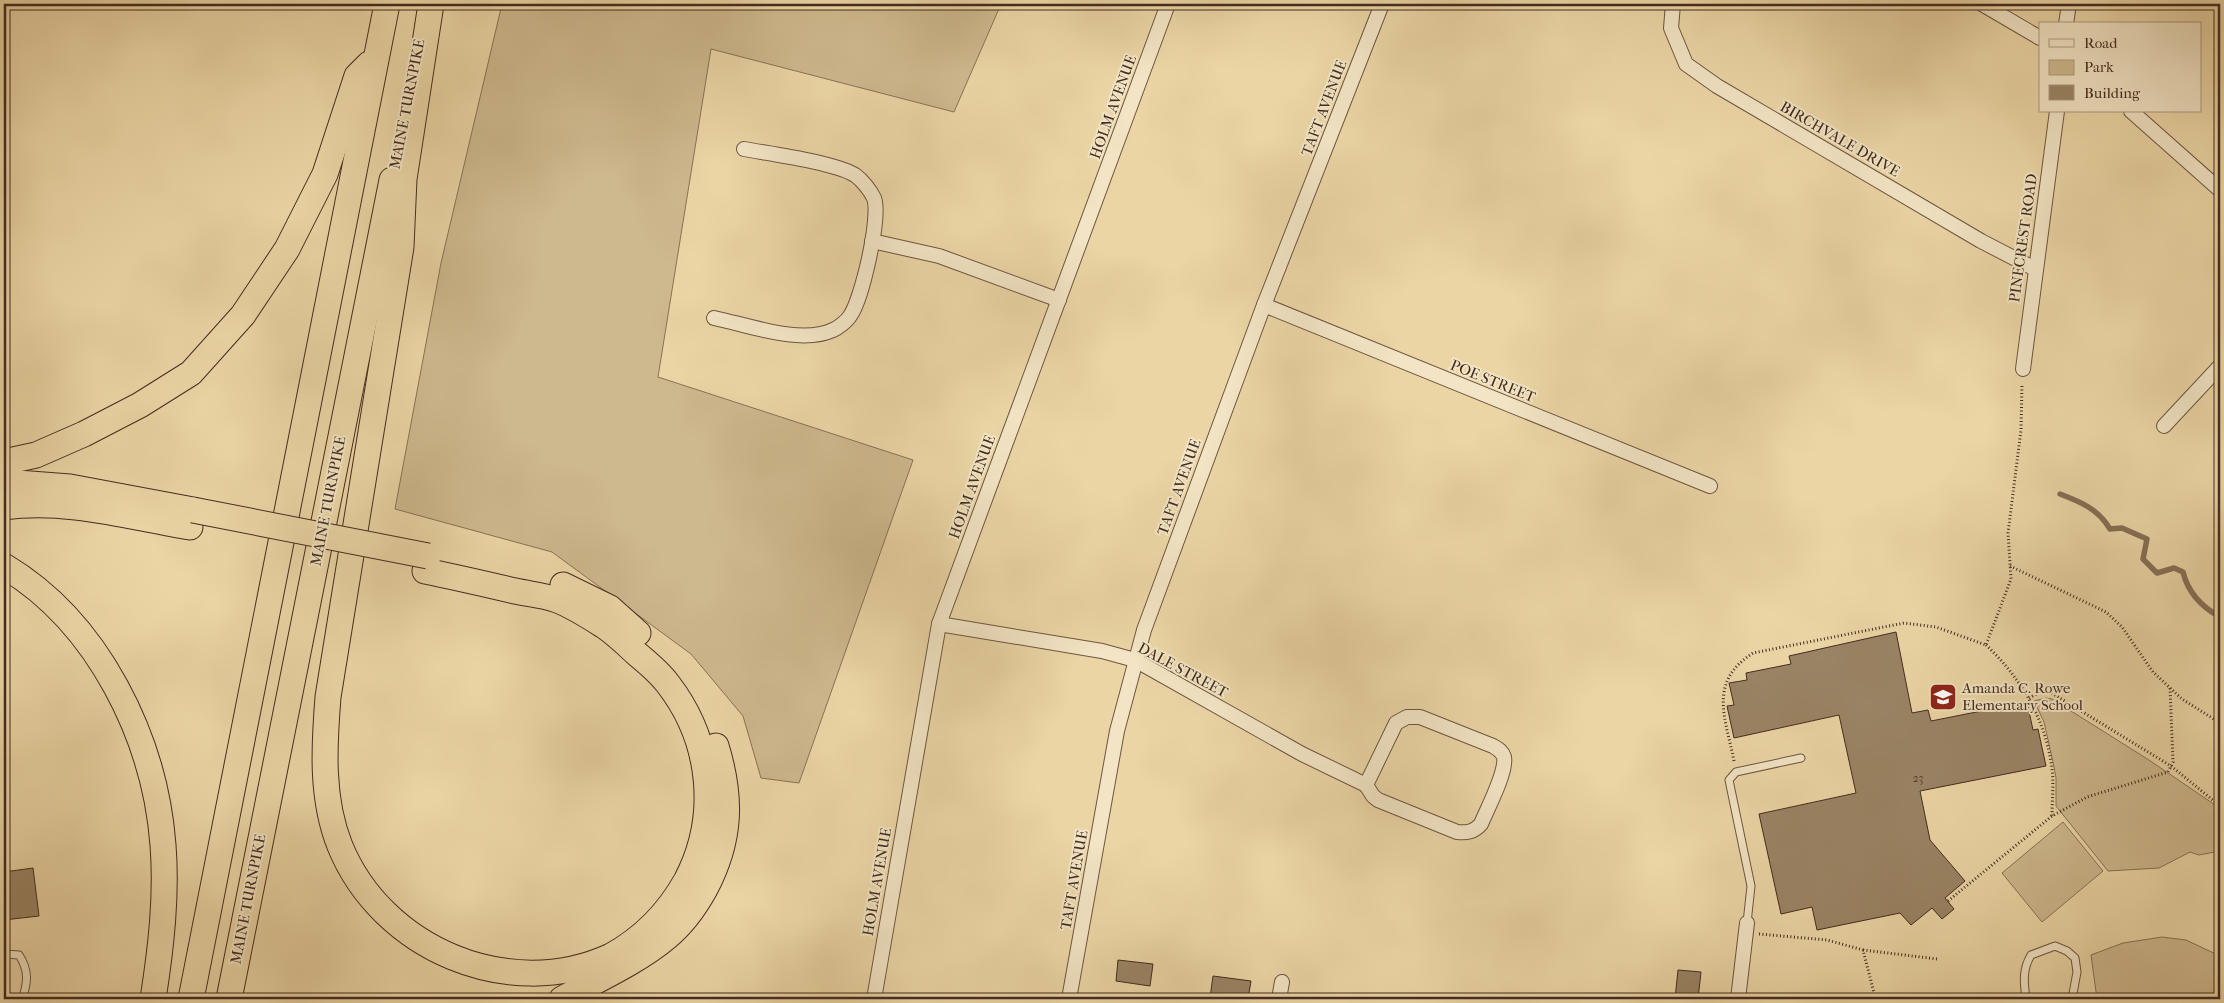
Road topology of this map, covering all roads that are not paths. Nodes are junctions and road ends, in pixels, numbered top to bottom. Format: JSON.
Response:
{"nodes":[{"id":1,"x":387,"y":4,"type":"edge"},
{"id":2,"x":427,"y":4,"type":"edge"},
{"id":3,"x":431,"y":4,"type":"edge"},
{"id":4,"x":1168,"y":4,"type":"edge"},
{"id":5,"x":1382,"y":4,"type":"edge"},
{"id":6,"x":1673,"y":4,"type":"edge"},
{"id":7,"x":1982,"y":4,"type":"edge"},
{"id":8,"x":2069,"y":4,"type":"edge"},
{"id":9,"x":2066,"y":22,"type":"edge"},
{"id":10,"x":2039,"y":37,"type":"edge"},
{"id":11,"x":376,"y":57,"type":"junction"},
{"id":12,"x":2057,"y":112,"type":"edge"},
{"id":13,"x":2132,"y":112,"type":"edge"},
{"id":14,"x":744,"y":148,"type":"dead end"},
{"id":15,"x":2218,"y":182,"type":"edge"},
{"id":16,"x":872,"y":241,"type":"junction"},
{"id":17,"x":2035,"y":269,"type":"junction"},
{"id":18,"x":1059,"y":300,"type":"junction"},
{"id":19,"x":1264,"y":305,"type":"junction"},
{"id":20,"x":714,"y":318,"type":"dead end"},
{"id":21,"x":2220,"y":366,"type":"edge"},
{"id":22,"x":2023,"y":369,"type":"road end"},
{"id":23,"x":2164,"y":426,"type":"dead end"},
{"id":24,"x":4,"y":462,"type":"edge"},
{"id":25,"x":4,"y":482,"type":"edge"},
{"id":26,"x":1710,"y":486,"type":"dead end"},
{"id":27,"x":4,"y":507,"type":"edge"},
{"id":28,"x":192,"y":518,"type":"junction"},
{"id":29,"x":427,"y":563,"type":"junction"},
{"id":30,"x":4,"y":566,"type":"edge"},
{"id":31,"x":939,"y":624,"type":"junction"},
{"id":32,"x":1135,"y":660,"type":"junction"},
{"id":33,"x":1802,"y":758,"type":"dead end"},
{"id":34,"x":1366,"y":785,"type":"junction"},
{"id":35,"x":1747,"y":928,"type":"joint"},
{"id":36,"x":4,"y":954,"type":"edge"},
{"id":37,"x":1282,"y":982,"type":"dead end"},
{"id":38,"x":22,"y":999,"type":"edge"},
{"id":39,"x":153,"y":999,"type":"edge"},
{"id":40,"x":191,"y":999,"type":"edge"},
{"id":41,"x":229,"y":999,"type":"edge"},
{"id":42,"x":562,"y":999,"type":"edge"},
{"id":43,"x":874,"y":999,"type":"edge"},
{"id":44,"x":1069,"y":999,"type":"edge"},
{"id":45,"x":1279,"y":999,"type":"edge"},
{"id":46,"x":1738,"y":999,"type":"edge"},
{"id":47,"x":2026,"y":999,"type":"edge"},
{"id":48,"x":2072,"y":999,"type":"edge"}],
"edges":[{"from":1,"to":11,"type":"highway"},
{"from":2,"to":41,"type":"highway","name":"MAINE TURNPIKE"},
{"from":3,"to":29,"type":"highway"},
{"from":4,"to":18,"type":"street","name":"HOLM AVENUE"},
{"from":5,"to":19,"type":"street","name":"TAFT AVENUE"},
{"from":6,"to":17,"type":"street","name":"BIRCHVALE DRIVE"},
{"from":7,"to":10,"type":"street"},
{"from":8,"to":9,"type":"street"},
{"from":11,"to":24,"type":"highway"},
{"from":11,"to":40,"type":"highway"},
{"from":12,"to":17,"type":"street","name":"PINECREST ROAD"},
{"from":13,"to":15,"type":"street"},
{"from":14,"to":16,"type":"street"},
{"from":16,"to":18,"type":"street"},
{"from":16,"to":20,"type":"street"},
{"from":17,"to":22,"type":"street","name":"PINECREST ROAD"},
{"from":18,"to":31,"type":"street","name":"HOLM AVENUE"},
{"from":19,"to":26,"type":"street","name":"POE STREET"},
{"from":19,"to":32,"type":"street","name":"TAFT AVENUE"},
{"from":21,"to":23,"type":"street"},
{"from":25,"to":28,"type":"highway"},
{"from":27,"to":28,"type":"highway"},
{"from":28,"to":29,"type":"highway"},
{"from":29,"to":42,"type":"highway"},
{"from":30,"to":39,"type":"highway"},
{"from":31,"to":32,"type":"street","name":"DALE STREET"},
{"from":31,"to":43,"type":"street","name":"HOLM AVENUE"},
{"from":32,"to":34,"type":"street","name":"DALE STREET"},
{"from":32,"to":44,"type":"street","name":"TAFT AVENUE"},
{"from":33,"to":35,"type":"lane"},
{"from":34,"to":34,"type":"street"},
{"from":35,"to":46,"type":"street"},
{"from":36,"to":38,"type":"lane"},
{"from":37,"to":45,"type":"street"},
{"from":47,"to":48,"type":"lane"}]}
